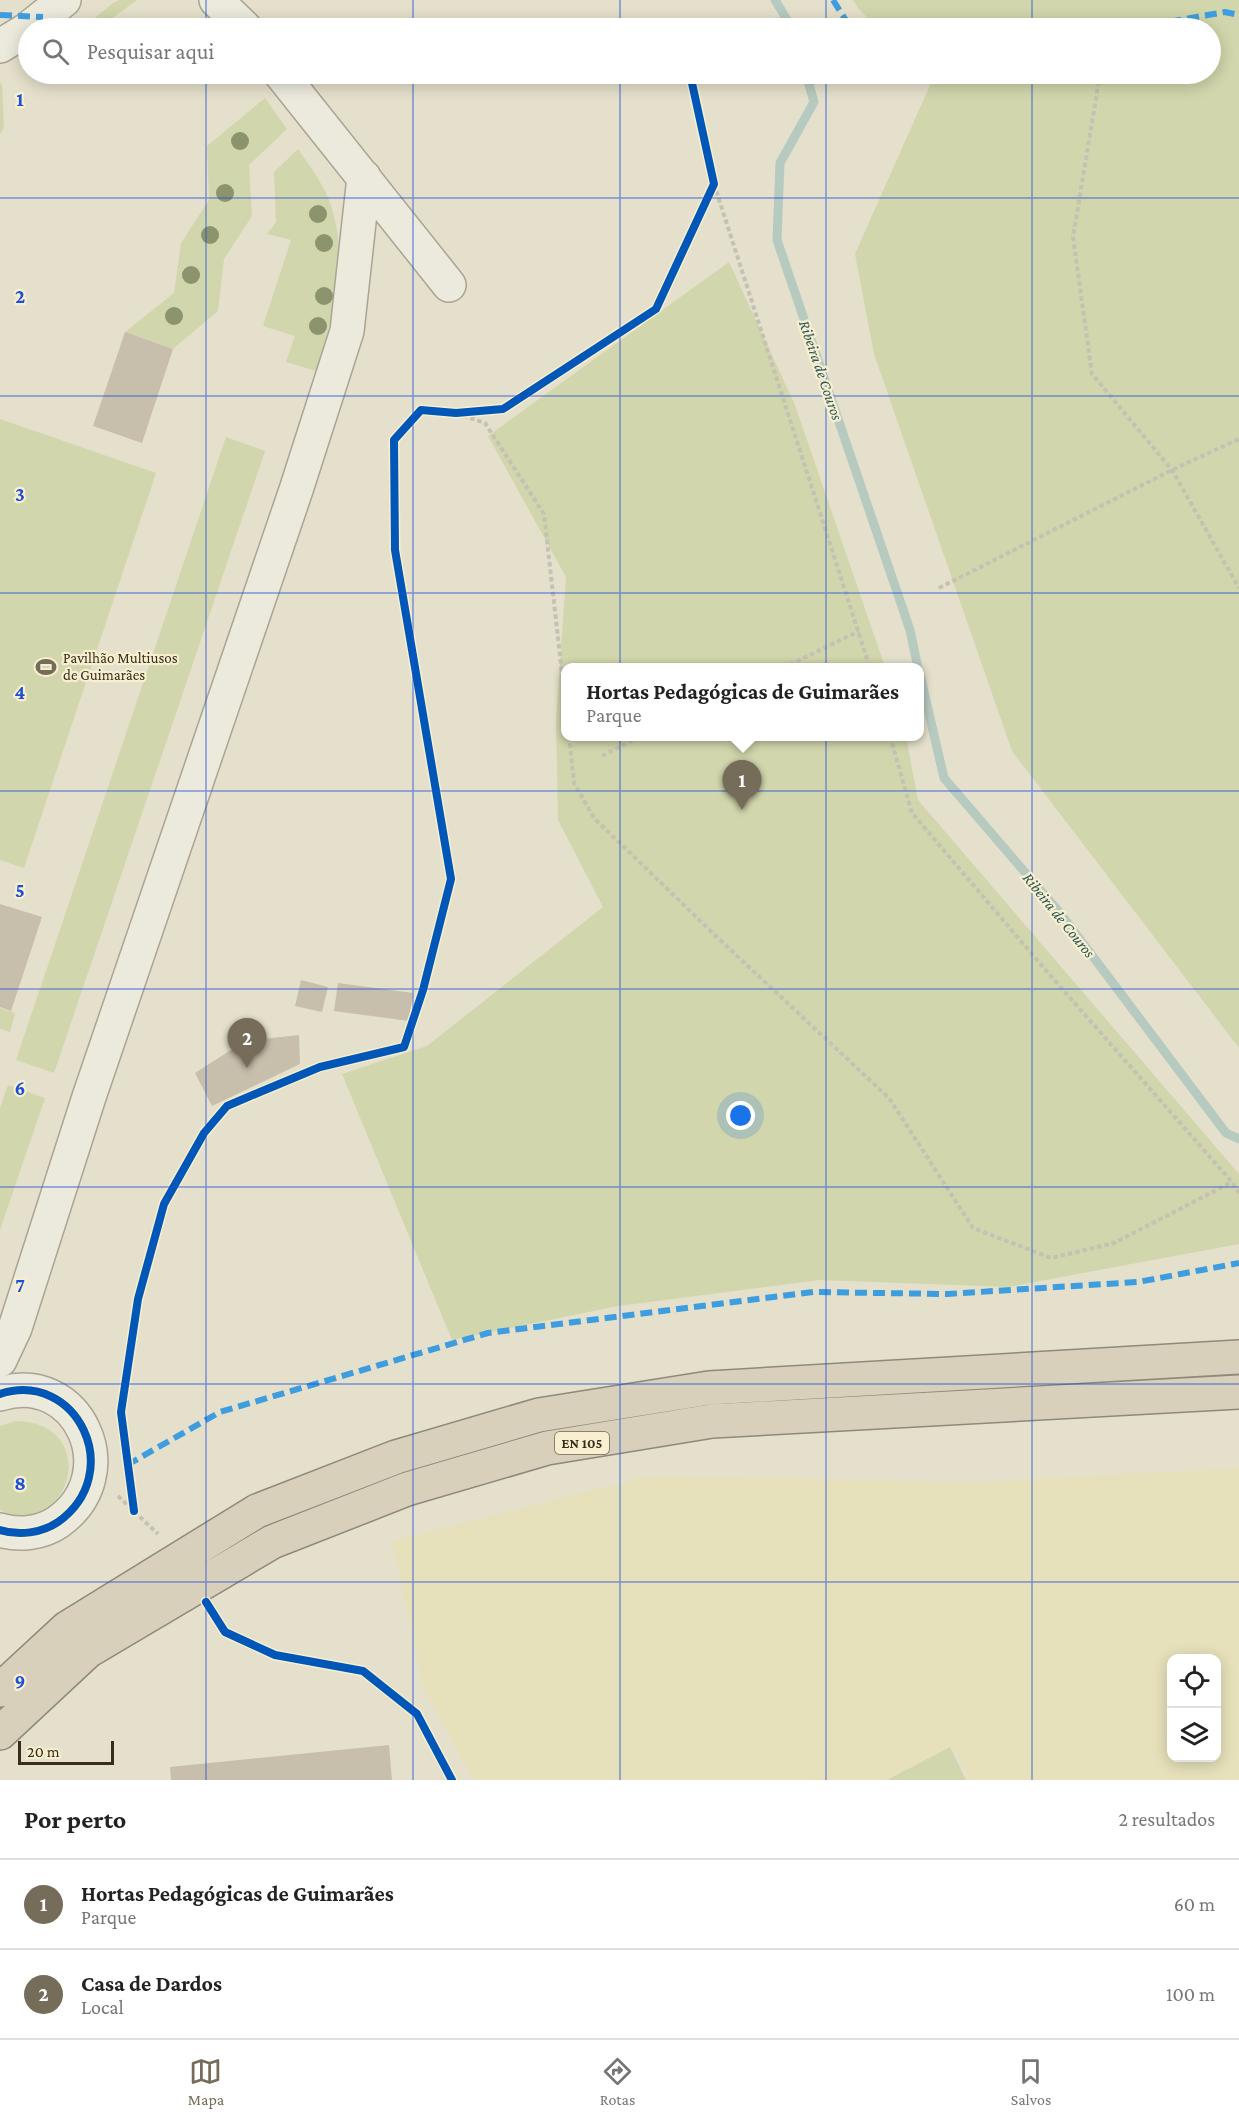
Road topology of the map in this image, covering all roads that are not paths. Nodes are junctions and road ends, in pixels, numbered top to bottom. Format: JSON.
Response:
{"nodes":[{"id":1,"x":64,"y":0,"type":"edge"},
{"id":2,"x":216,"y":0,"type":"edge"},
{"id":3,"x":42,"y":18,"type":"edge"},
{"id":4,"x":240,"y":18,"type":"edge"},
{"id":5,"x":18,"y":35,"type":"edge"},
{"id":6,"x":0,"y":46,"type":"edge"},
{"id":7,"x":289,"y":84,"type":"edge"},
{"id":8,"x":364,"y":177,"type":"junction"},
{"id":9,"x":448,"y":285,"type":"dead end"},
{"id":10,"x":15,"y":1328,"type":"junction"},
{"id":11,"x":1239,"y":1357,"type":"edge"},
{"id":12,"x":0,"y":1360,"type":"edge"},
{"id":13,"x":1239,"y":1392,"type":"edge"},
{"id":14,"x":0,"y":1394,"type":"edge"},
{"id":15,"x":53,"y":1399,"type":"junction"},
{"id":16,"x":0,"y":1530,"type":"edge"},
{"id":17,"x":0,"y":1690,"type":"edge"},
{"id":18,"x":0,"y":1733,"type":"edge"}],
"edges":[{"from":1,"to":3,"type":"street"},
{"from":2,"to":4,"type":"street"},
{"from":5,"to":6,"type":"street"},
{"from":7,"to":8,"type":"street"},
{"from":8,"to":9,"type":"street"},
{"from":8,"to":10,"type":"street"},
{"from":10,"to":12,"type":"street"},
{"from":10,"to":15,"type":"street"},
{"from":11,"to":17,"type":"highway","number":"EN 105"},
{"from":13,"to":18,"type":"highway","number":"EN 105"},
{"from":14,"to":15,"type":"street"},
{"from":15,"to":16,"type":"street"}]}
